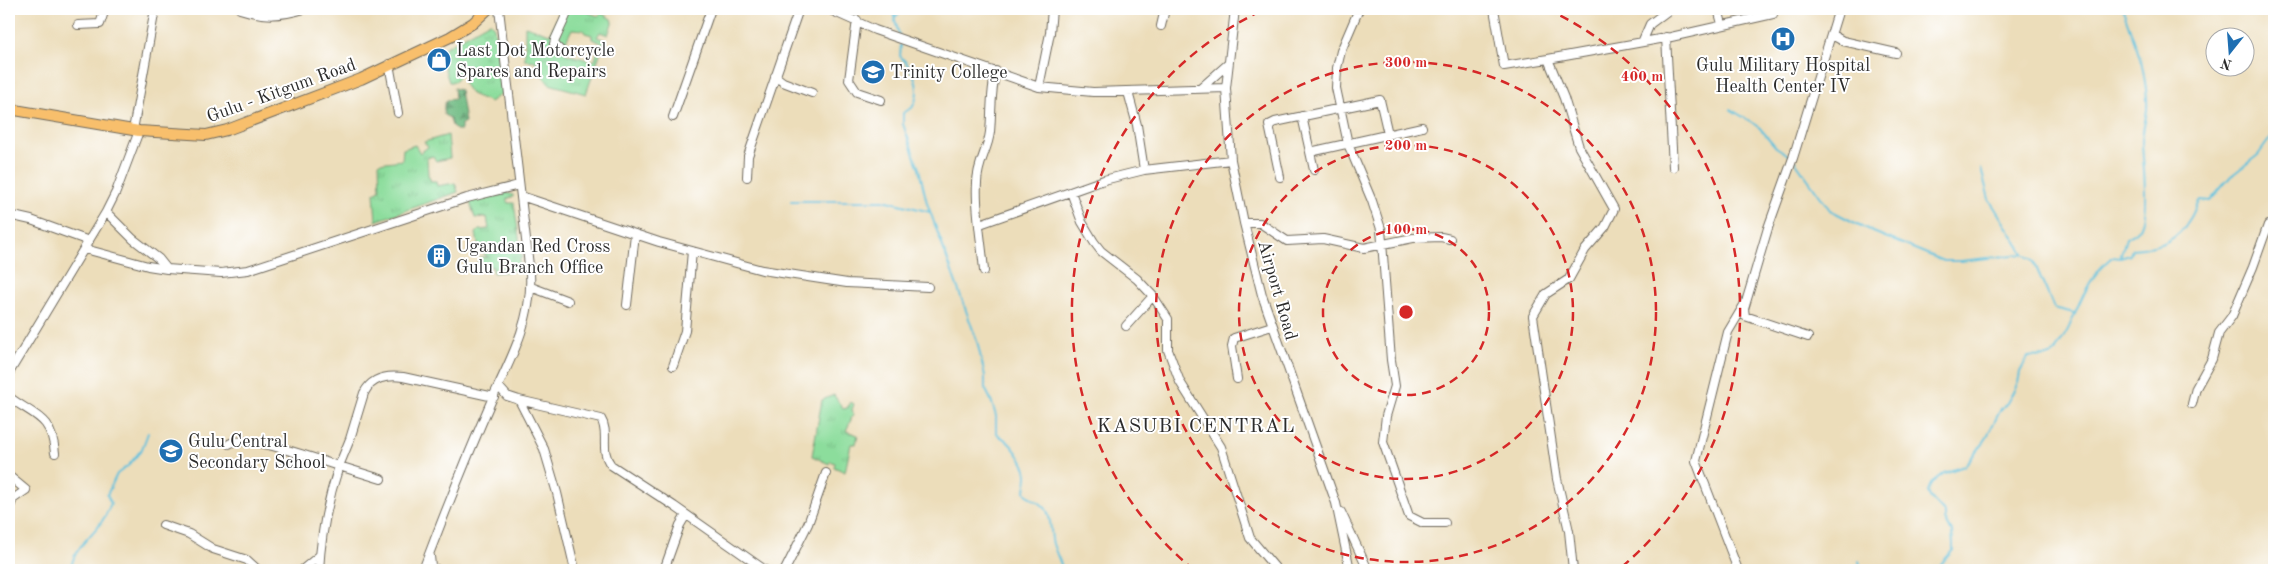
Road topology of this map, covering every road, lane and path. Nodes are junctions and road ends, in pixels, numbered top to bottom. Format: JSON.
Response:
{"nodes":[{"id":1,"x":105,"y":9,"type":"edge"},
{"id":2,"x":155,"y":9,"type":"edge"},
{"id":3,"x":240,"y":9,"type":"edge"},
{"id":4,"x":304,"y":9,"type":"edge"},
{"id":5,"x":488,"y":9,"type":"edge"},
{"id":6,"x":499,"y":9,"type":"edge"},
{"id":7,"x":569,"y":9,"type":"edge"},
{"id":8,"x":711,"y":9,"type":"edge"},
{"id":9,"x":799,"y":9,"type":"edge"},
{"id":10,"x":828,"y":9,"type":"edge"},
{"id":11,"x":1052,"y":9,"type":"edge"},
{"id":12,"x":1165,"y":9,"type":"edge"},
{"id":13,"x":1235,"y":9,"type":"edge"},
{"id":14,"x":1359,"y":9,"type":"edge"},
{"id":15,"x":1494,"y":9,"type":"edge"},
{"id":16,"x":1670,"y":9,"type":"edge"},
{"id":17,"x":1718,"y":9,"type":"edge"},
{"id":18,"x":1840,"y":9,"type":"edge"},
{"id":19,"x":1772,"y":14,"type":"dead end"},
{"id":20,"x":857,"y":20,"type":"junction"},
{"id":21,"x":1722,"y":24,"type":"junction"},
{"id":22,"x":78,"y":25,"type":"dead end"},
{"id":23,"x":1161,"y":26,"type":"dead end"},
{"id":24,"x":1832,"y":35,"type":"junction"},
{"id":25,"x":1666,"y":37,"type":"junction"},
{"id":26,"x":1643,"y":40,"type":"junction"},
{"id":27,"x":561,"y":51,"type":"dead end"},
{"id":28,"x":1896,"y":53,"type":"dead end"},
{"id":29,"x":1548,"y":59,"type":"junction"},
{"id":30,"x":389,"y":64,"type":"junction"},
{"id":31,"x":1228,"y":64,"type":"junction"},
{"id":32,"x":996,"y":71,"type":"junction"},
{"id":33,"x":775,"y":76,"type":"junction"},
{"id":34,"x":1039,"y":87,"type":"junction"},
{"id":35,"x":1201,"y":88,"type":"junction"},
{"id":36,"x":1226,"y":88,"type":"junction"},
{"id":37,"x":1128,"y":92,"type":"junction"},
{"id":38,"x":812,"y":93,"type":"dead end"},
{"id":39,"x":881,"y":100,"type":"dead end"},
{"id":40,"x":1340,"y":108,"type":"junction"},
{"id":41,"x":9,"y":113,"type":"edge"},
{"id":42,"x":398,"y":113,"type":"dead end"},
{"id":43,"x":1302,"y":116,"type":"junction"},
{"id":44,"x":673,"y":117,"type":"dead end"},
{"id":45,"x":1422,"y":128,"type":"dead end"},
{"id":46,"x":136,"y":131,"type":"junction"},
{"id":47,"x":1388,"y":134,"type":"junction"},
{"id":48,"x":1348,"y":144,"type":"junction"},
{"id":49,"x":1310,"y":152,"type":"junction"},
{"id":50,"x":1231,"y":160,"type":"junction"},
{"id":51,"x":1673,"y":168,"type":"dead end"},
{"id":52,"x":1144,"y":170,"type":"junction"},
{"id":53,"x":1314,"y":170,"type":"dead end"},
{"id":54,"x":747,"y":177,"type":"dead end"},
{"id":55,"x":1280,"y":177,"type":"dead end"},
{"id":56,"x":519,"y":185,"type":"junction"},
{"id":57,"x":1071,"y":192,"type":"junction"},
{"id":58,"x":521,"y":196,"type":"junction"},
{"id":59,"x":106,"y":212,"type":"junction"},
{"id":60,"x":9,"y":215,"type":"edge"},
{"id":61,"x":980,"y":224,"type":"junction"},
{"id":62,"x":1244,"y":224,"type":"junction"},
{"id":63,"x":2274,"y":226,"type":"edge"},
{"id":64,"x":635,"y":234,"type":"junction"},
{"id":65,"x":1450,"y":239,"type":"dead end"},
{"id":66,"x":89,"y":241,"type":"junction"},
{"id":67,"x":1381,"y":243,"type":"junction"},
{"id":68,"x":84,"y":249,"type":"junction"},
{"id":69,"x":692,"y":251,"type":"junction"},
{"id":70,"x":167,"y":269,"type":"junction"},
{"id":71,"x":984,"y":271,"type":"dead end"},
{"id":72,"x":531,"y":287,"type":"junction"},
{"id":73,"x":928,"y":287,"type":"dead end"},
{"id":74,"x":1153,"y":296,"type":"junction"},
{"id":75,"x":568,"y":301,"type":"dead end"},
{"id":76,"x":1745,"y":304,"type":"junction"},
{"id":77,"x":627,"y":306,"type":"dead end"},
{"id":78,"x":1126,"y":326,"type":"dead end"},
{"id":79,"x":1272,"y":326,"type":"junction"},
{"id":80,"x":1808,"y":337,"type":"dead end"},
{"id":81,"x":673,"y":366,"type":"dead end"},
{"id":82,"x":9,"y":373,"type":"edge"},
{"id":83,"x":1237,"y":379,"type":"dead end"},
{"id":84,"x":499,"y":387,"type":"junction"},
{"id":85,"x":9,"y":397,"type":"edge"},
{"id":86,"x":494,"y":397,"type":"junction"},
{"id":87,"x":518,"y":400,"type":"junction"},
{"id":88,"x":2192,"y":404,"type":"dead end"},
{"id":89,"x":229,"y":444,"type":"dead end"},
{"id":90,"x":55,"y":452,"type":"dead end"},
{"id":91,"x":339,"y":466,"type":"junction"},
{"id":92,"x":826,"y":473,"type":"dead end"},
{"id":93,"x":9,"y":476,"type":"edge"},
{"id":94,"x":381,"y":479,"type":"dead end"},
{"id":95,"x":1336,"y":503,"type":"junction"},
{"id":96,"x":9,"y":509,"type":"edge"},
{"id":97,"x":686,"y":514,"type":"junction"},
{"id":98,"x":1444,"y":523,"type":"dead end"},
{"id":99,"x":163,"y":525,"type":"dead end"},
{"id":100,"x":430,"y":552,"type":"junction"},
{"id":101,"x":320,"y":555,"type":"junction"},
{"id":102,"x":258,"y":570,"type":"edge"},
{"id":103,"x":302,"y":570,"type":"edge"},
{"id":104,"x":319,"y":570,"type":"edge"},
{"id":105,"x":423,"y":570,"type":"edge"},
{"id":106,"x":438,"y":570,"type":"edge"},
{"id":107,"x":575,"y":570,"type":"edge"},
{"id":108,"x":664,"y":570,"type":"edge"},
{"id":109,"x":765,"y":570,"type":"edge"},
{"id":110,"x":785,"y":570,"type":"edge"},
{"id":111,"x":1277,"y":570,"type":"edge"},
{"id":112,"x":1350,"y":570,"type":"edge"},
{"id":113,"x":1368,"y":570,"type":"edge"},
{"id":114,"x":1573,"y":570,"type":"edge"},
{"id":115,"x":1738,"y":570,"type":"edge"}],
"edges":[{"from":1,"to":22,"type":"street"},
{"from":2,"to":46,"type":"street"},
{"from":3,"to":4,"type":"street"},
{"from":5,"to":30,"type":"main road","name":"Gulu - Kitgum Road"},
{"from":6,"to":56,"type":"street"},
{"from":7,"to":27,"type":"street"},
{"from":8,"to":44,"type":"street"},
{"from":9,"to":33,"type":"street"},
{"from":10,"to":20,"type":"street"},
{"from":11,"to":34,"type":"street"},
{"from":12,"to":23,"type":"street"},
{"from":13,"to":31,"type":"street","name":"Airport Road"},
{"from":14,"to":40,"type":"street"},
{"from":15,"to":29,"type":"street"},
{"from":16,"to":26,"type":"street"},
{"from":17,"to":21,"type":"street"},
{"from":18,"to":24,"type":"street"},
{"from":19,"to":21,"type":"street"},
{"from":20,"to":32,"type":"street"},
{"from":20,"to":39,"type":"street"},
{"from":21,"to":25,"type":"street"},
{"from":24,"to":28,"type":"street"},
{"from":24,"to":76,"type":"street"},
{"from":25,"to":26,"type":"street"},
{"from":25,"to":51,"type":"street"},
{"from":26,"to":29,"type":"street"},
{"from":29,"to":114,"type":"street"},
{"from":30,"to":42,"type":"street"},
{"from":30,"to":46,"type":"main road","name":"Gulu - Kitgum Road"},
{"from":31,"to":35,"type":"street"},
{"from":31,"to":36,"type":"street","name":"Airport Road"},
{"from":32,"to":34,"type":"street"},
{"from":32,"to":61,"type":"street"},
{"from":33,"to":38,"type":"street"},
{"from":33,"to":54,"type":"street"},
{"from":34,"to":37,"type":"street"},
{"from":35,"to":36,"type":"street"},
{"from":35,"to":37,"type":"street"},
{"from":36,"to":50,"type":"street","name":"Airport Road"},
{"from":37,"to":52,"type":"street"},
{"from":40,"to":43,"type":"street"},
{"from":40,"to":47,"type":"street"},
{"from":40,"to":48,"type":"street"},
{"from":41,"to":46,"type":"main road","name":"Gulu - Kitgum Road"},
{"from":43,"to":49,"type":"street"},
{"from":43,"to":55,"type":"street"},
{"from":45,"to":47,"type":"street"},
{"from":46,"to":59,"type":"street"},
{"from":47,"to":48,"type":"street"},
{"from":48,"to":49,"type":"street"},
{"from":48,"to":67,"type":"street"},
{"from":49,"to":53,"type":"street"},
{"from":50,"to":52,"type":"street"},
{"from":50,"to":62,"type":"street","name":"Airport Road"},
{"from":52,"to":57,"type":"street"},
{"from":56,"to":58,"type":"street"},
{"from":56,"to":70,"type":"street"},
{"from":57,"to":61,"type":"street"},
{"from":57,"to":74,"type":"street"},
{"from":58,"to":64,"type":"street"},
{"from":58,"to":72,"type":"street"},
{"from":59,"to":66,"type":"street"},
{"from":59,"to":70,"type":"street"},
{"from":60,"to":66,"type":"street"},
{"from":61,"to":71,"type":"street"},
{"from":62,"to":67,"type":"street"},
{"from":62,"to":79,"type":"street","name":"Airport Road"},
{"from":63,"to":88,"type":"street"},
{"from":64,"to":69,"type":"street"},
{"from":64,"to":77,"type":"street"},
{"from":65,"to":67,"type":"street"},
{"from":66,"to":68,"type":"street"},
{"from":67,"to":98,"type":"street"},
{"from":68,"to":70,"type":"street"},
{"from":68,"to":82,"type":"street"},
{"from":69,"to":73,"type":"street"},
{"from":69,"to":81,"type":"street"},
{"from":72,"to":75,"type":"street"},
{"from":72,"to":84,"type":"street"},
{"from":74,"to":78,"type":"street"},
{"from":74,"to":111,"type":"street"},
{"from":76,"to":80,"type":"street"},
{"from":76,"to":115,"type":"street"},
{"from":79,"to":83,"type":"street"},
{"from":79,"to":95,"type":"street","name":"Airport Road"},
{"from":84,"to":86,"type":"street"},
{"from":84,"to":87,"type":"street"},
{"from":85,"to":90,"type":"street"},
{"from":86,"to":91,"type":"street"},
{"from":86,"to":100,"type":"street"},
{"from":87,"to":97,"type":"street"},
{"from":87,"to":107,"type":"street"},
{"from":89,"to":91,"type":"street"},
{"from":91,"to":94,"type":"street"},
{"from":91,"to":101,"type":"street"},
{"from":92,"to":110,"type":"street"},
{"from":93,"to":96,"type":"street"},
{"from":95,"to":112,"type":"street","name":"Airport Road"},
{"from":95,"to":113,"type":"street"},
{"from":97,"to":108,"type":"street"},
{"from":97,"to":109,"type":"street"},
{"from":99,"to":102,"type":"street"},
{"from":100,"to":105,"type":"street"},
{"from":100,"to":106,"type":"street"},
{"from":101,"to":103,"type":"street"},
{"from":101,"to":104,"type":"street"}]}
